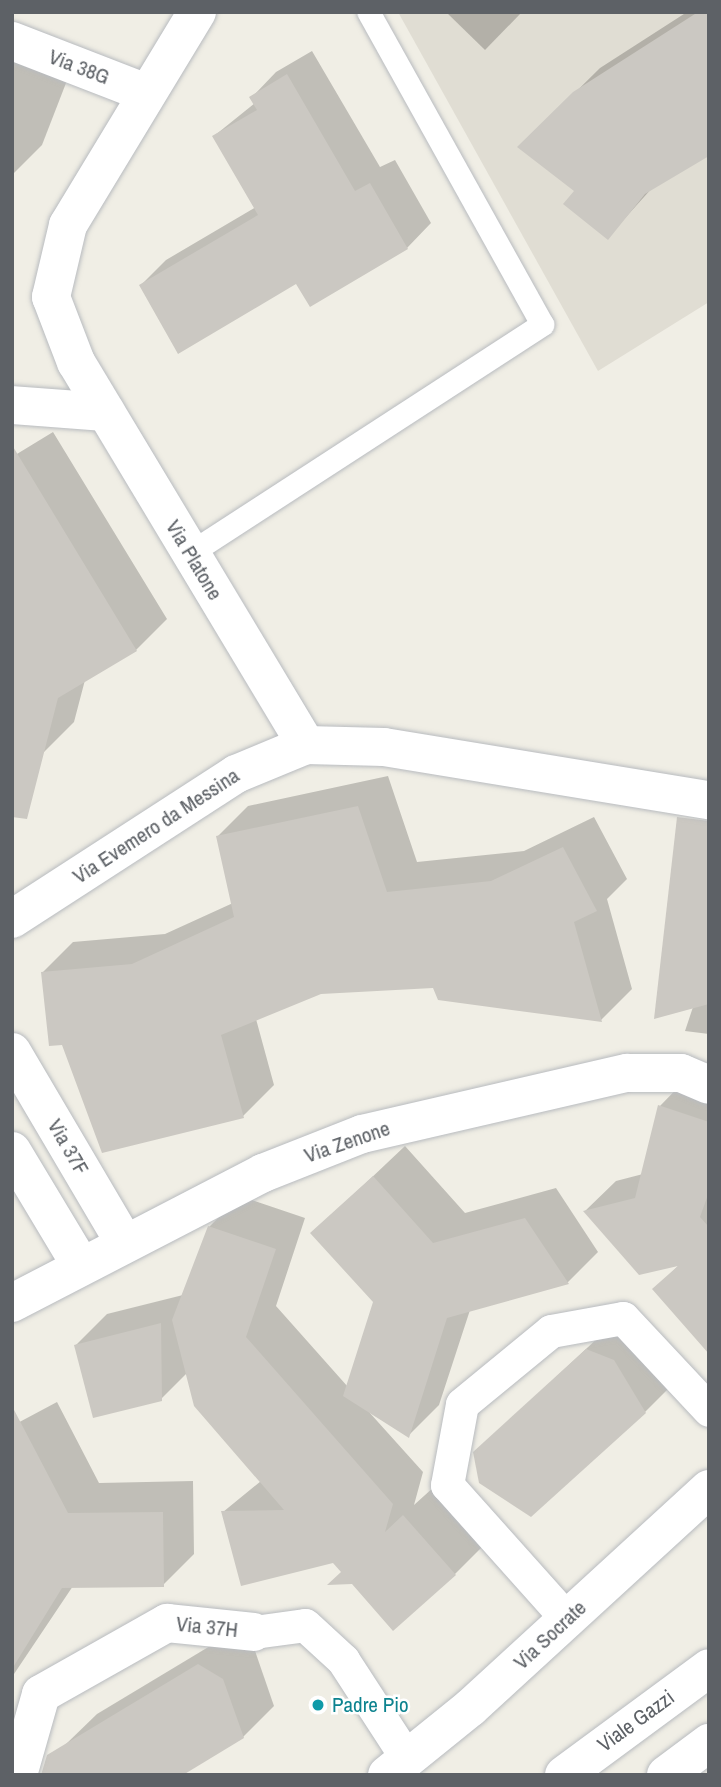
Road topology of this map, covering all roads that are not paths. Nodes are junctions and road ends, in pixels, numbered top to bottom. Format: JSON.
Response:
{"nodes":[{"id":1,"x":197,"y":12,"type":"edge"},
{"id":2,"x":368,"y":12,"type":"edge"},
{"id":3,"x":12,"y":41,"type":"edge"},
{"id":4,"x":146,"y":93,"type":"junction"},
{"id":5,"x":12,"y":405,"type":"edge"},
{"id":6,"x":106,"y":412,"type":"junction"},
{"id":7,"x":190,"y":553,"type":"junction"},
{"id":8,"x":306,"y":745,"type":"junction"},
{"id":9,"x":709,"y":800,"type":"edge"},
{"id":10,"x":12,"y":919,"type":"edge"},
{"id":11,"x":12,"y":1052,"type":"edge"},
{"id":12,"x":709,"y":1085,"type":"edge"},
{"id":13,"x":12,"y":1151,"type":"edge"},
{"id":14,"x":124,"y":1242,"type":"junction"},
{"id":15,"x":80,"y":1264,"type":"junction"},
{"id":16,"x":12,"y":1303,"type":"edge"},
{"id":17,"x":709,"y":1410,"type":"edge"},
{"id":18,"x":709,"y":1489,"type":"edge"},
{"id":19,"x":567,"y":1619,"type":"junction"},
{"id":20,"x":254,"y":1632,"type":"joint"},
{"id":21,"x":709,"y":1668,"type":"edge"},
{"id":22,"x":709,"y":1743,"type":"edge"},
{"id":23,"x":398,"y":1767,"type":"edge"},
{"id":24,"x":18,"y":1775,"type":"edge"},
{"id":25,"x":564,"y":1775,"type":"edge"},
{"id":26,"x":666,"y":1775,"type":"edge"}],
"edges":[{"from":1,"to":4,"type":"street","name":"Via Platone"},
{"from":2,"to":7,"type":"lane"},
{"from":3,"to":4,"type":"street","name":"Via 38G"},
{"from":4,"to":6,"type":"street","name":"Via Platone"},
{"from":5,"to":6,"type":"street"},
{"from":6,"to":7,"type":"street","name":"Via Platone"},
{"from":7,"to":8,"type":"street","name":"Via Platone"},
{"from":8,"to":9,"type":"street"},
{"from":8,"to":10,"type":"street","name":"Via Evemero da Messina"},
{"from":11,"to":14,"type":"street","name":"Via 37F"},
{"from":12,"to":14,"type":"street","name":"Via Zenone"},
{"from":13,"to":15,"type":"street"},
{"from":14,"to":15,"type":"street","name":"Via Zenone"},
{"from":15,"to":16,"type":"street","name":"Via Zenone"},
{"from":17,"to":19,"type":"street"},
{"from":18,"to":19,"type":"street","name":"Via Socrate"},
{"from":19,"to":23,"type":"street","name":"Via Socrate"},
{"from":20,"to":23,"type":"street","name":"Via 37H"},
{"from":20,"to":24,"type":"street","name":"Via 37H"},
{"from":21,"to":25,"type":"street","name":"Viale Gazzi"},
{"from":22,"to":26,"type":"street"}]}
